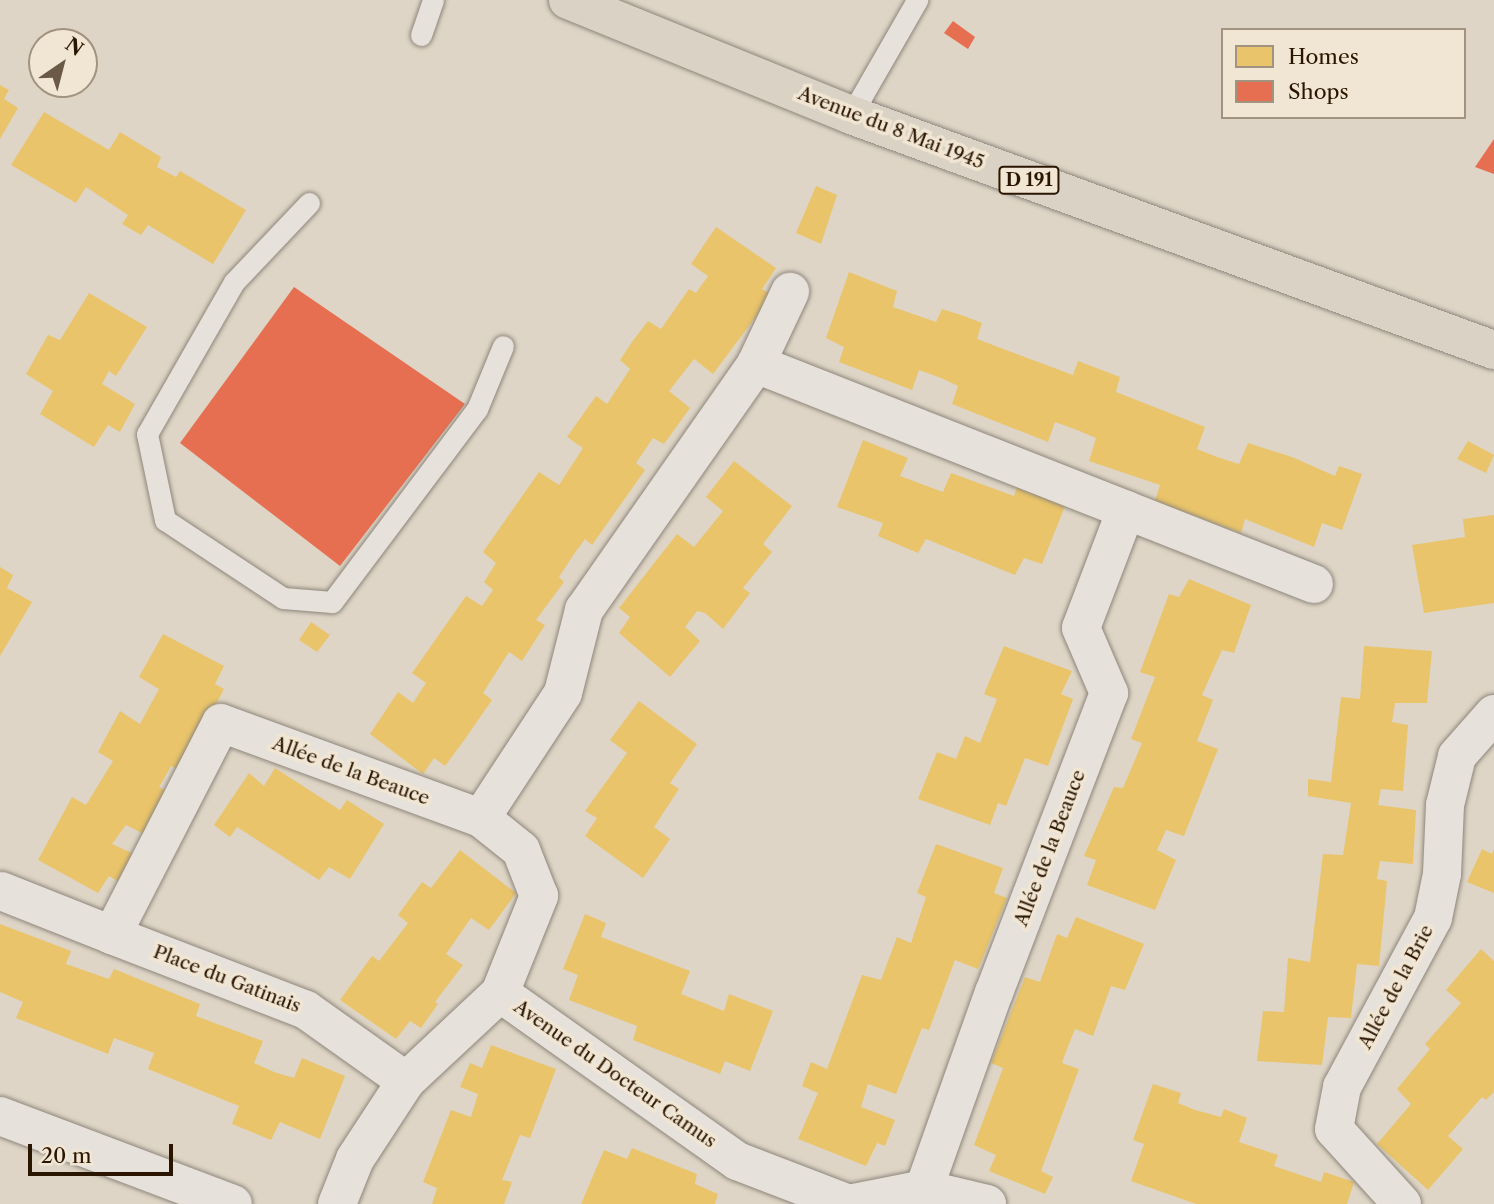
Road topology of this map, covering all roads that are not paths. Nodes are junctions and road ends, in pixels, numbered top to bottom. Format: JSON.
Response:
{"nodes":[{"id":1,"x":433,"y":0,"type":"edge"},
{"id":2,"x":568,"y":0,"type":"edge"},
{"id":3,"x":917,"y":0,"type":"edge"},
{"id":4,"x":421,"y":35,"type":"dead end"},
{"id":5,"x":851,"y":115,"type":"junction"},
{"id":6,"x":309,"y":202,"type":"dead end"},
{"id":7,"x":790,"y":292,"type":"dead end"},
{"id":8,"x":503,"y":346,"type":"dead end"},
{"id":9,"x":1494,"y":350,"type":"edge"},
{"id":10,"x":756,"y":364,"type":"junction"},
{"id":11,"x":1126,"y":510,"type":"junction"},
{"id":12,"x":1314,"y":584,"type":"dead end"},
{"id":13,"x":1494,"y":714,"type":"edge"},
{"id":14,"x":481,"y":818,"type":"junction"},
{"id":15,"x":1,"y":891,"type":"edge"},
{"id":16,"x":112,"y":934,"type":"junction"},
{"id":17,"x":500,"y":993,"type":"junction"},
{"id":18,"x":407,"y":1081,"type":"junction"},
{"id":19,"x":0,"y":1116,"type":"edge"},
{"id":20,"x":924,"y":1189,"type":"junction"},
{"id":21,"x":233,"y":1204,"type":"edge"},
{"id":22,"x":337,"y":1204,"type":"edge"},
{"id":23,"x":987,"y":1204,"type":"edge"},
{"id":24,"x":1402,"y":1204,"type":"edge"}],
"edges":[{"from":1,"to":4,"type":"lane"},
{"from":2,"to":5,"type":"main road","name":"Avenue du 8 Mai 1945","number":"D 191"},
{"from":3,"to":5,"type":"lane"},
{"from":5,"to":9,"type":"main road","name":"Avenue du 8 Mai 1945","number":"D 191"},
{"from":6,"to":8,"type":"lane"},
{"from":7,"to":10,"type":"street"},
{"from":10,"to":11,"type":"street"},
{"from":10,"to":14,"type":"street"},
{"from":11,"to":12,"type":"street"},
{"from":11,"to":20,"type":"street","name":"Allée de la Beauce"},
{"from":13,"to":24,"type":"street","name":"Allée de la Brie"},
{"from":14,"to":16,"type":"street","name":"Allée de la Beauce"},
{"from":14,"to":17,"type":"street","name":"Allée de la Beauce"},
{"from":15,"to":16,"type":"street","name":"Place du Gatinais"},
{"from":16,"to":18,"type":"street","name":"Place du Gatinais"},
{"from":17,"to":18,"type":"street","name":"Avenue du Docteur Camus"},
{"from":17,"to":20,"type":"street","name":"Avenue du Docteur Camus"},
{"from":18,"to":22,"type":"street","name":"Avenue du Docteur Camus"},
{"from":19,"to":21,"type":"street"},
{"from":20,"to":23,"type":"street","name":"Avenue du Docteur Camus"}]}
